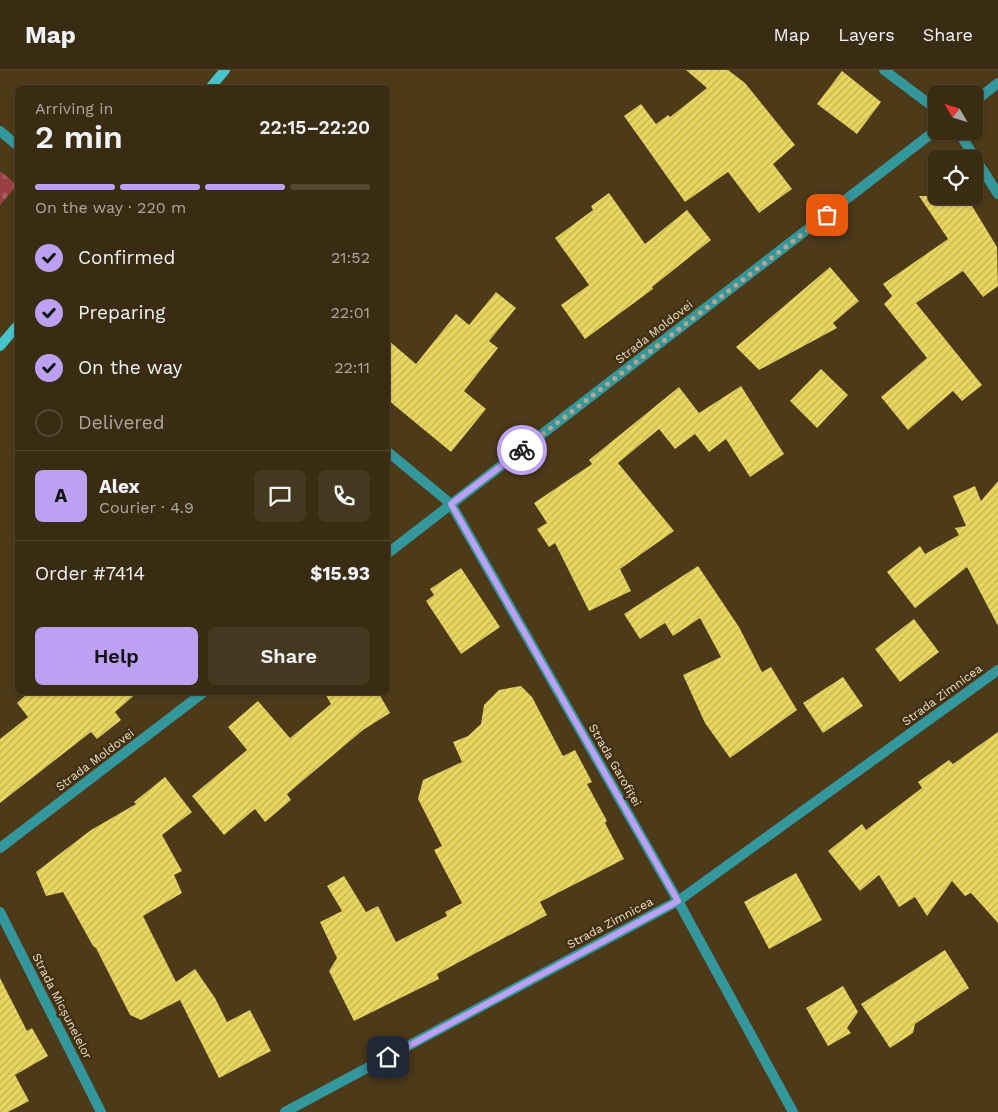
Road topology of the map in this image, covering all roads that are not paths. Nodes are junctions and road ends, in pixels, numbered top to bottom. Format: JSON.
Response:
{"nodes":[{"id":1,"x":225,"y":70,"type":"edge"},
{"id":2,"x":884,"y":70,"type":"edge"},
{"id":3,"x":998,"y":83,"type":"edge"},
{"id":4,"x":212,"y":85,"type":"edge"},
{"id":5,"x":983,"y":95,"type":"edge"},
{"id":6,"x":928,"y":103,"type":"edge"},
{"id":7,"x":0,"y":131,"type":"edge"},
{"id":8,"x":928,"y":136,"type":"edge"},
{"id":9,"x":964,"y":140,"type":"edge"},
{"id":10,"x":15,"y":144,"type":"edge"},
{"id":11,"x":998,"y":194,"type":"edge"},
{"id":12,"x":15,"y":328,"type":"edge"},
{"id":13,"x":0,"y":346,"type":"edge"},
{"id":14,"x":390,"y":454,"type":"edge"},
{"id":15,"x":451,"y":504,"type":"junction"},
{"id":16,"x":390,"y":551,"type":"edge"},
{"id":17,"x":998,"y":670,"type":"edge"},
{"id":18,"x":200,"y":695,"type":"edge"},
{"id":19,"x":0,"y":848,"type":"edge"},
{"id":20,"x":678,"y":901,"type":"junction"},
{"id":21,"x":0,"y":912,"type":"edge"},
{"id":22,"x":101,"y":1112,"type":"edge"},
{"id":23,"x":285,"y":1112,"type":"edge"},
{"id":24,"x":793,"y":1112,"type":"edge"}],
"edges":[{"from":1,"to":4,"type":"street"},
{"from":2,"to":6,"type":"street"},
{"from":3,"to":5,"type":"street"},
{"from":7,"to":10,"type":"street"},
{"from":8,"to":15,"type":"street","name":"Strada Moldovei"},
{"from":9,"to":11,"type":"street"},
{"from":12,"to":13,"type":"street"},
{"from":14,"to":15,"type":"street","name":"Strada Garofiței"},
{"from":15,"to":16,"type":"street","name":"Strada Moldovei"},
{"from":15,"to":20,"type":"street","name":"Strada Garofiței"},
{"from":17,"to":20,"type":"street","name":"Strada Zimnicea"},
{"from":18,"to":19,"type":"street","name":"Strada Moldovei"},
{"from":20,"to":23,"type":"street","name":"Strada Zimnicea"},
{"from":20,"to":24,"type":"street","name":"Strada Garofiței"},
{"from":21,"to":22,"type":"street","name":"Strada Micșunelelor"}]}
